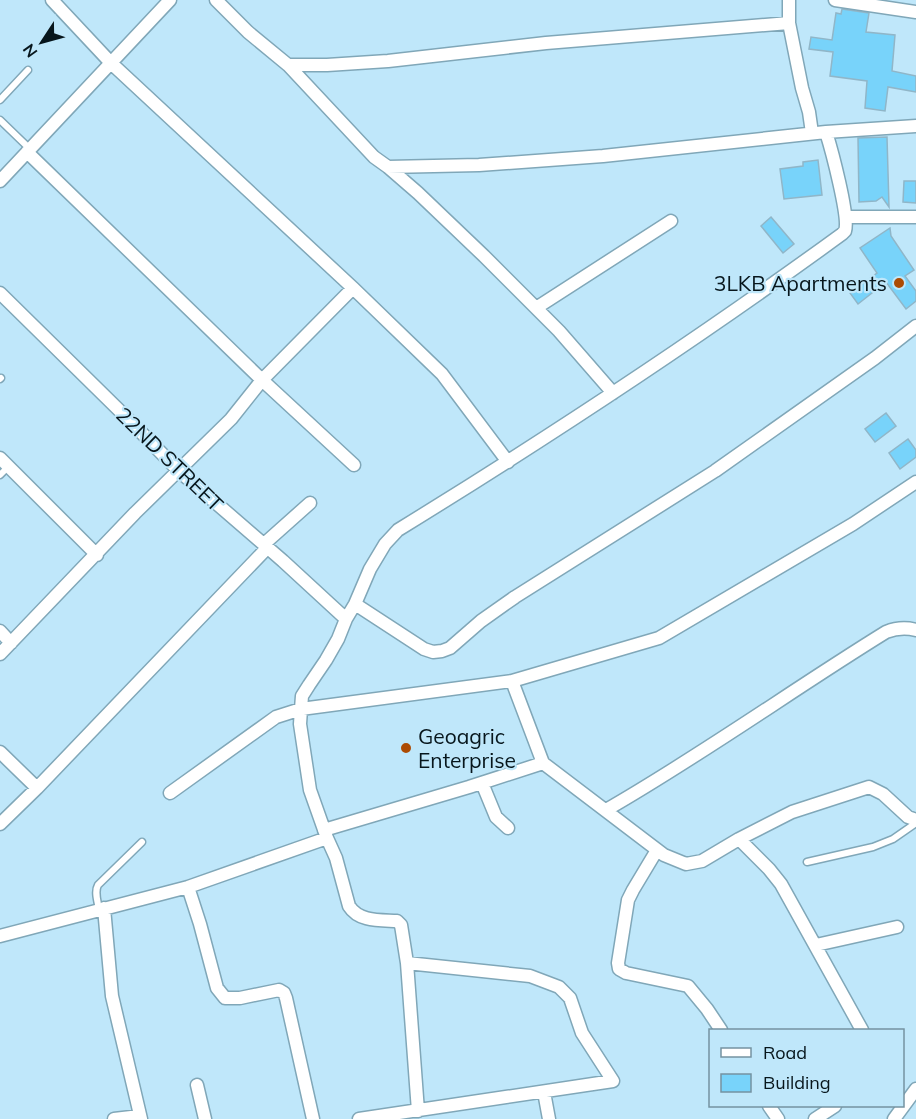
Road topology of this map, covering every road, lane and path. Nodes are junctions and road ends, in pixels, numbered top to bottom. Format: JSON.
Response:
{"nodes":[{"id":1,"x":52,"y":0,"type":"edge"},
{"id":2,"x":170,"y":0,"type":"edge"},
{"id":3,"x":216,"y":0,"type":"edge"},
{"id":4,"x":789,"y":0,"type":"edge"},
{"id":5,"x":835,"y":0,"type":"edge"},
{"id":6,"x":916,"y":12,"type":"edge"},
{"id":7,"x":789,"y":22,"type":"junction"},
{"id":8,"x":111,"y":63,"type":"junction"},
{"id":9,"x":288,"y":65,"type":"junction"},
{"id":10,"x":28,"y":70,"type":"dead end"},
{"id":11,"x":0,"y":100,"type":"edge"},
{"id":12,"x":0,"y":120,"type":"edge"},
{"id":13,"x":916,"y":126,"type":"edge"},
{"id":14,"x":826,"y":132,"type":"junction"},
{"id":15,"x":812,"y":133,"type":"junction"},
{"id":16,"x":28,"y":150,"type":"junction"},
{"id":17,"x":388,"y":167,"type":"junction"},
{"id":18,"x":0,"y":181,"type":"edge"},
{"id":19,"x":846,"y":217,"type":"junction"},
{"id":20,"x":916,"y":217,"type":"edge"},
{"id":21,"x":671,"y":221,"type":"dead end"},
{"id":22,"x":353,"y":288,"type":"junction"},
{"id":23,"x":0,"y":293,"type":"edge"},
{"id":24,"x":536,"y":308,"type":"junction"},
{"id":25,"x":916,"y":326,"type":"edge"},
{"id":26,"x":262,"y":380,"type":"junction"},
{"id":27,"x":613,"y":393,"type":"junction"},
{"id":28,"x":508,"y":462,"type":"junction"},
{"id":29,"x":354,"y":465,"type":"dead end"},
{"id":30,"x":3,"y":467,"type":"edge"},
{"id":31,"x":178,"y":471,"type":"junction"},
{"id":32,"x":916,"y":482,"type":"edge"},
{"id":33,"x":310,"y":503,"type":"dead end"},
{"id":34,"x":266,"y":546,"type":"junction"},
{"id":35,"x":97,"y":555,"type":"junction"},
{"id":36,"x":355,"y":604,"type":"junction"},
{"id":37,"x":346,"y":619,"type":"junction"},
{"id":38,"x":916,"y":630,"type":"edge"},
{"id":39,"x":0,"y":631,"type":"edge"},
{"id":40,"x":11,"y":643,"type":"junction"},
{"id":41,"x":0,"y":654,"type":"edge"},
{"id":42,"x":512,"y":681,"type":"junction"},
{"id":43,"x":301,"y":709,"type":"junction"},
{"id":44,"x":0,"y":752,"type":"edge"},
{"id":45,"x":543,"y":763,"type":"junction"},
{"id":46,"x":482,"y":783,"type":"junction"},
{"id":47,"x":37,"y":788,"type":"junction"},
{"id":48,"x":170,"y":793,"type":"dead end"},
{"id":49,"x":606,"y":810,"type":"junction"},
{"id":50,"x":916,"y":821,"type":"edge"},
{"id":51,"x":0,"y":824,"type":"edge"},
{"id":52,"x":508,"y":828,"type":"dead end"},
{"id":53,"x":325,"y":834,"type":"junction"},
{"id":54,"x":740,"y":839,"type":"junction"},
{"id":55,"x":142,"y":842,"type":"dead end"},
{"id":56,"x":657,"y":850,"type":"junction"},
{"id":57,"x":807,"y":862,"type":"dead end"},
{"id":58,"x":188,"y":887,"type":"junction"},
{"id":59,"x":102,"y":909,"type":"junction"},
{"id":60,"x":897,"y":927,"type":"dead end"},
{"id":61,"x":0,"y":936,"type":"edge"},
{"id":62,"x":816,"y":945,"type":"junction"},
{"id":63,"x":407,"y":963,"type":"junction"},
{"id":64,"x":720,"y":1029,"type":"edge"},
{"id":65,"x":861,"y":1029,"type":"edge"},
{"id":66,"x":197,"y":1085,"type":"dead end"},
{"id":67,"x":916,"y":1089,"type":"edge"},
{"id":68,"x":544,"y":1092,"type":"junction"},
{"id":69,"x":904,"y":1102,"type":"edge"},
{"id":70,"x":833,"y":1107,"type":"edge"},
{"id":71,"x":418,"y":1111,"type":"junction"},
{"id":72,"x":140,"y":1117,"type":"edge"},
{"id":73,"x":114,"y":1119,"type":"edge"},
{"id":74,"x":205,"y":1119,"type":"edge"},
{"id":75,"x":313,"y":1119,"type":"edge"},
{"id":76,"x":359,"y":1119,"type":"edge"},
{"id":77,"x":549,"y":1119,"type":"edge"},
{"id":78,"x":814,"y":1119,"type":"edge"}],
"edges":[{"from":1,"to":8,"type":"street"},
{"from":2,"to":8,"type":"street"},
{"from":3,"to":9,"type":"street"},
{"from":4,"to":7,"type":"street"},
{"from":5,"to":6,"type":"street"},
{"from":7,"to":9,"type":"street"},
{"from":7,"to":15,"type":"street"},
{"from":8,"to":16,"type":"street"},
{"from":8,"to":22,"type":"street"},
{"from":9,"to":17,"type":"street"},
{"from":10,"to":11,"type":"lane"},
{"from":12,"to":16,"type":"lane"},
{"from":13,"to":14,"type":"street"},
{"from":14,"to":15,"type":"street"},
{"from":14,"to":19,"type":"street"},
{"from":15,"to":17,"type":"street"},
{"from":16,"to":18,"type":"street"},
{"from":16,"to":26,"type":"street"},
{"from":17,"to":24,"type":"street"},
{"from":19,"to":20,"type":"street"},
{"from":19,"to":27,"type":"street"},
{"from":21,"to":24,"type":"street"},
{"from":22,"to":26,"type":"street"},
{"from":22,"to":28,"type":"street"},
{"from":23,"to":31,"type":"street","name":"22ND STREET"},
{"from":24,"to":27,"type":"street"},
{"from":25,"to":36,"type":"street"},
{"from":26,"to":29,"type":"street"},
{"from":26,"to":31,"type":"street"},
{"from":27,"to":28,"type":"street"},
{"from":28,"to":36,"type":"street"},
{"from":30,"to":35,"type":"street"},
{"from":31,"to":34,"type":"street","name":"22ND STREET"},
{"from":31,"to":35,"type":"street"},
{"from":32,"to":42,"type":"street"},
{"from":33,"to":34,"type":"street"},
{"from":34,"to":37,"type":"street","name":"22ND STREET"},
{"from":34,"to":47,"type":"street"},
{"from":35,"to":40,"type":"street"},
{"from":36,"to":37,"type":"street"},
{"from":37,"to":43,"type":"street"},
{"from":38,"to":49,"type":"street"},
{"from":39,"to":40,"type":"street"},
{"from":40,"to":41,"type":"street"},
{"from":42,"to":43,"type":"street"},
{"from":42,"to":45,"type":"street"},
{"from":43,"to":48,"type":"street"},
{"from":43,"to":53,"type":"street"},
{"from":44,"to":47,"type":"street"},
{"from":45,"to":46,"type":"street"},
{"from":45,"to":49,"type":"street"},
{"from":46,"to":52,"type":"street"},
{"from":46,"to":53,"type":"street"},
{"from":47,"to":51,"type":"street"},
{"from":49,"to":56,"type":"street"},
{"from":50,"to":54,"type":"street"},
{"from":50,"to":57,"type":"lane"},
{"from":53,"to":58,"type":"street"},
{"from":53,"to":63,"type":"street"},
{"from":54,"to":56,"type":"street"},
{"from":54,"to":62,"type":"street"},
{"from":55,"to":59,"type":"lane"},
{"from":56,"to":64,"type":"street"},
{"from":58,"to":59,"type":"street"},
{"from":58,"to":75,"type":"street"},
{"from":59,"to":61,"type":"street"},
{"from":59,"to":72,"type":"street"},
{"from":60,"to":62,"type":"street"},
{"from":62,"to":65,"type":"street"},
{"from":63,"to":68,"type":"street"},
{"from":63,"to":71,"type":"street"},
{"from":66,"to":74,"type":"street"},
{"from":67,"to":69,"type":"street"},
{"from":68,"to":71,"type":"street"},
{"from":68,"to":77,"type":"street"},
{"from":70,"to":78,"type":"street"},
{"from":71,"to":76,"type":"street"},
{"from":72,"to":73,"type":"street"}]}
